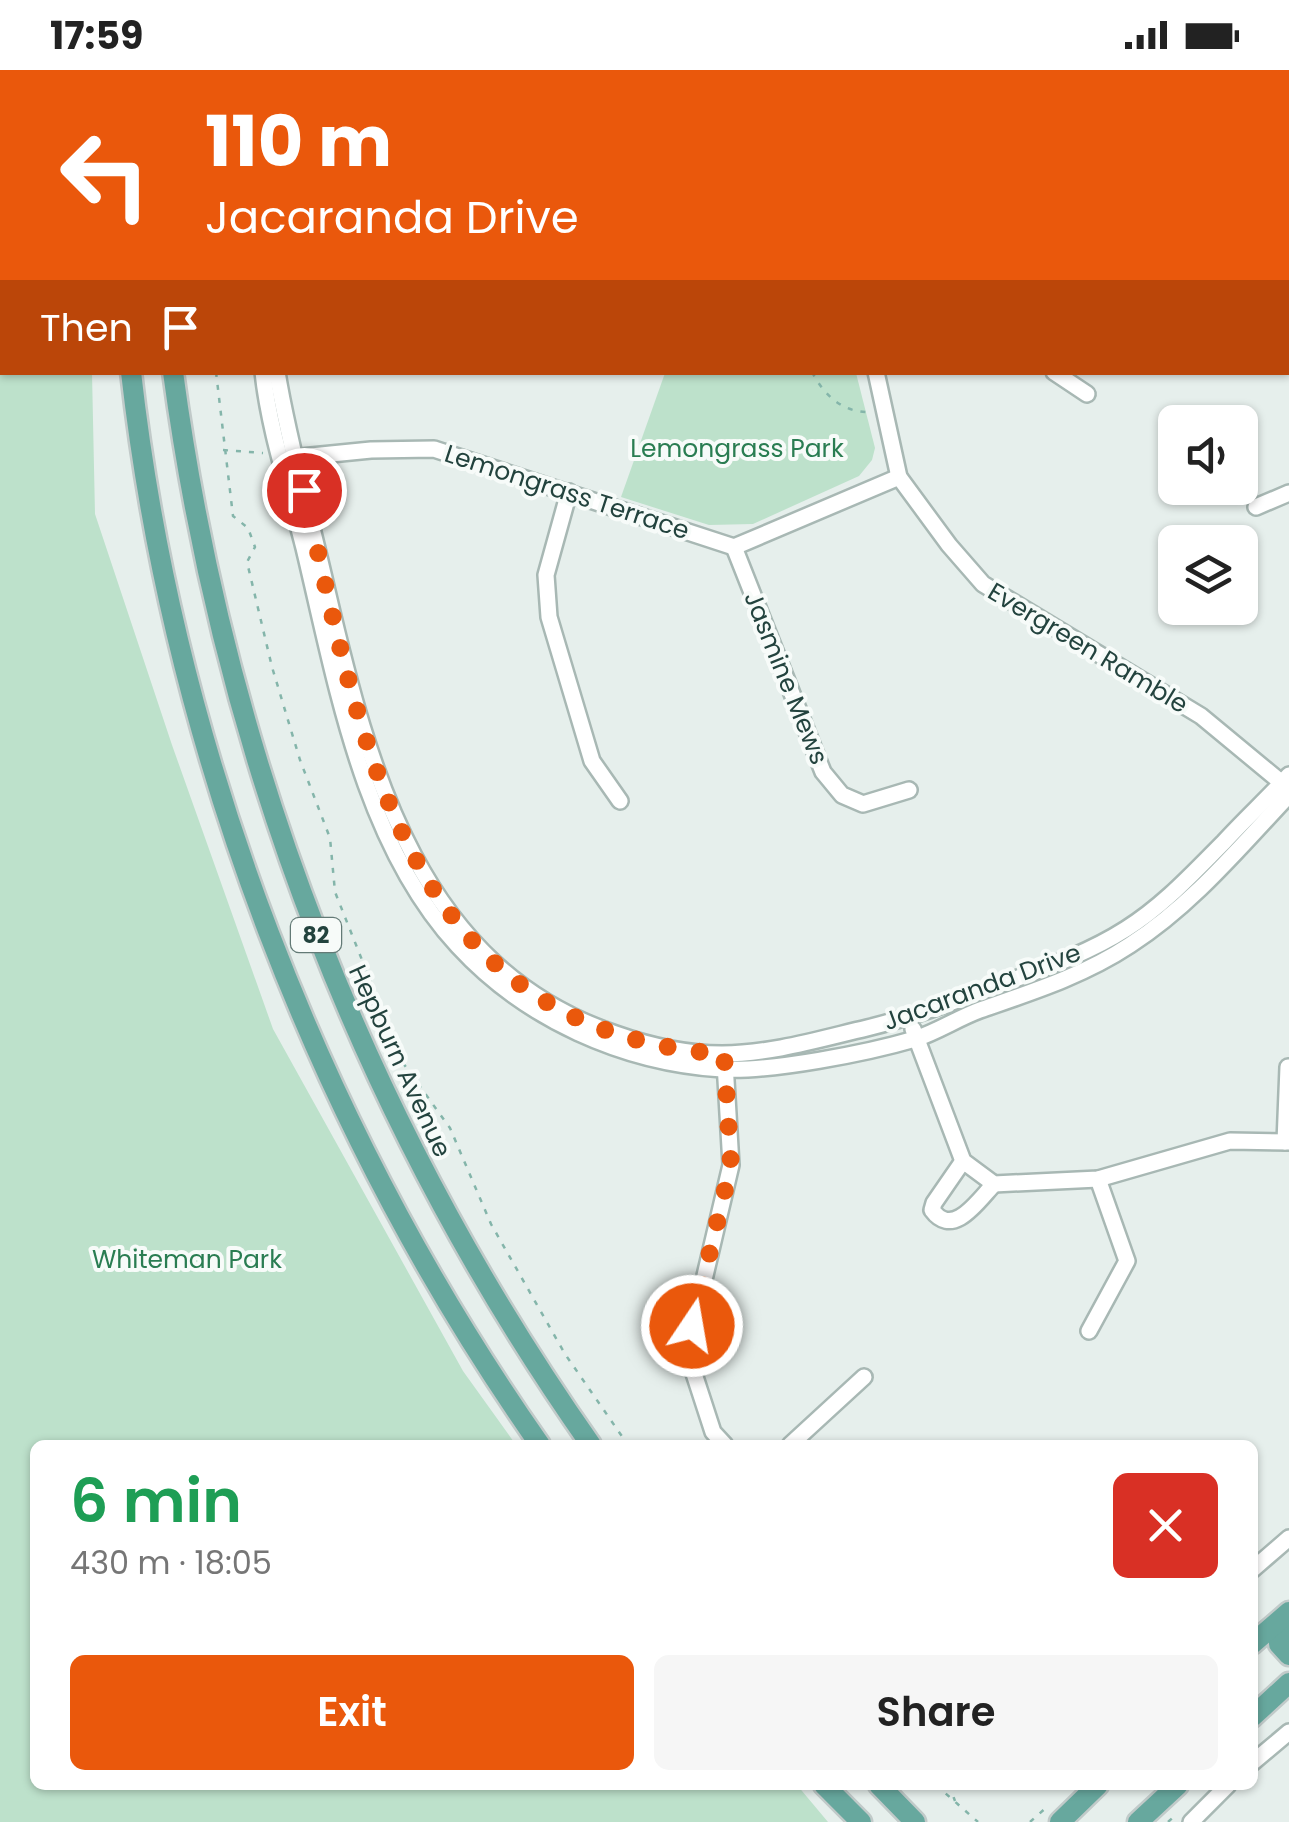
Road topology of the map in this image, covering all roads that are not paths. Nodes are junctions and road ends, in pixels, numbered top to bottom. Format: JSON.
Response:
{"nodes":[{"id":1,"x":131,"y":375,"type":"edge"},
{"id":2,"x":173,"y":375,"type":"edge"},
{"id":3,"x":264,"y":375,"type":"edge"},
{"id":4,"x":277,"y":375,"type":"edge"},
{"id":5,"x":877,"y":375,"type":"edge"},
{"id":6,"x":1058,"y":375,"type":"edge"},
{"id":7,"x":1087,"y":394,"type":"dead end"},
{"id":8,"x":289,"y":458,"type":"junction"},
{"id":9,"x":899,"y":476,"type":"junction"},
{"id":10,"x":568,"y":492,"type":"junction"},
{"id":11,"x":1289,"y":492,"type":"edge"},
{"id":12,"x":1256,"y":507,"type":"dead end"},
{"id":13,"x":734,"y":546,"type":"junction"},
{"id":14,"x":1287,"y":786,"type":"edge"},
{"id":15,"x":909,"y":790,"type":"dead end"},
{"id":16,"x":620,"y":802,"type":"dead end"},
{"id":17,"x":909,"y":1018,"type":"junction"},
{"id":18,"x":917,"y":1038,"type":"junction"},
{"id":19,"x":725,"y":1062,"type":"junction"},
{"id":20,"x":1288,"y":1067,"type":"edge"},
{"id":21,"x":1287,"y":1142,"type":"edge"},
{"id":22,"x":963,"y":1160,"type":"junction"},
{"id":23,"x":1098,"y":1179,"type":"junction"},
{"id":24,"x":994,"y":1184,"type":"junction"},
{"id":25,"x":1089,"y":1331,"type":"dead end"},
{"id":26,"x":864,"y":1377,"type":"dead end"},
{"id":27,"x":537,"y":1440,"type":"edge"},
{"id":28,"x":588,"y":1440,"type":"edge"},
{"id":29,"x":720,"y":1440,"type":"edge"},
{"id":30,"x":795,"y":1440,"type":"edge"},
{"id":31,"x":1289,"y":1538,"type":"edge"},
{"id":32,"x":1258,"y":1565,"type":"edge"},
{"id":33,"x":1284,"y":1617,"type":"edge"},
{"id":34,"x":1258,"y":1639,"type":"edge"},
{"id":35,"x":1289,"y":1655,"type":"edge"},
{"id":36,"x":1289,"y":1683,"type":"edge"},
{"id":37,"x":1258,"y":1711,"type":"edge"},
{"id":38,"x":1289,"y":1732,"type":"edge"},
{"id":39,"x":1258,"y":1758,"type":"edge"},
{"id":40,"x":829,"y":1790,"type":"edge"},
{"id":41,"x":884,"y":1790,"type":"edge"},
{"id":42,"x":1093,"y":1790,"type":"edge"},
{"id":43,"x":1173,"y":1790,"type":"edge"},
{"id":44,"x":1223,"y":1790,"type":"edge"},
{"id":45,"x":908,"y":1815,"type":"edge"},
{"id":46,"x":861,"y":1822,"type":"edge"},
{"id":47,"x":932,"y":1822,"type":"edge"},
{"id":48,"x":1060,"y":1822,"type":"edge"},
{"id":49,"x":1138,"y":1822,"type":"edge"},
{"id":50,"x":1191,"y":1822,"type":"edge"}],
"edges":[{"from":1,"to":27,"type":"main road","number":"82"},
{"from":2,"to":28,"type":"main road","name":"Hepburn Avenue","number":"82"},
{"from":3,"to":8,"type":"street","name":"Jacaranda Drive"},
{"from":4,"to":8,"type":"street","name":"Jacaranda Drive"},
{"from":5,"to":9,"type":"street","name":"Evergreen Ramble"},
{"from":6,"to":7,"type":"street"},
{"from":8,"to":10,"type":"street","name":"Lemongrass Terrace"},
{"from":8,"to":19,"type":"street","name":"Jacaranda Drive"},
{"from":9,"to":13,"type":"street"},
{"from":9,"to":14,"type":"street","name":"Evergreen Ramble"},
{"from":10,"to":13,"type":"street","name":"Lemongrass Terrace"},
{"from":10,"to":16,"type":"street"},
{"from":11,"to":12,"type":"street"},
{"from":13,"to":15,"type":"street","name":"Jasmine Mews"},
{"from":14,"to":17,"type":"street","name":"Jacaranda Drive"},
{"from":14,"to":18,"type":"street","name":"Jacaranda Drive"},
{"from":17,"to":18,"type":"street"},
{"from":17,"to":19,"type":"street","name":"Jacaranda Drive"},
{"from":18,"to":19,"type":"street","name":"Jacaranda Drive"},
{"from":18,"to":22,"type":"street"},
{"from":19,"to":29,"type":"street"},
{"from":20,"to":21,"type":"street"},
{"from":21,"to":23,"type":"street"},
{"from":22,"to":24,"type":"street"},
{"from":22,"to":24,"type":"street"},
{"from":23,"to":24,"type":"street"},
{"from":23,"to":25,"type":"street"},
{"from":26,"to":30,"type":"street"},
{"from":31,"to":32,"type":"street"},
{"from":33,"to":34,"type":"main road"},
{"from":33,"to":35,"type":"main road"},
{"from":36,"to":37,"type":"main road"},
{"from":38,"to":39,"type":"street"},
{"from":40,"to":46,"type":"main road"},
{"from":41,"to":45,"type":"main road"},
{"from":42,"to":48,"type":"main road"},
{"from":43,"to":49,"type":"main road"},
{"from":44,"to":50,"type":"street"},
{"from":45,"to":47,"type":"main road"}]}
